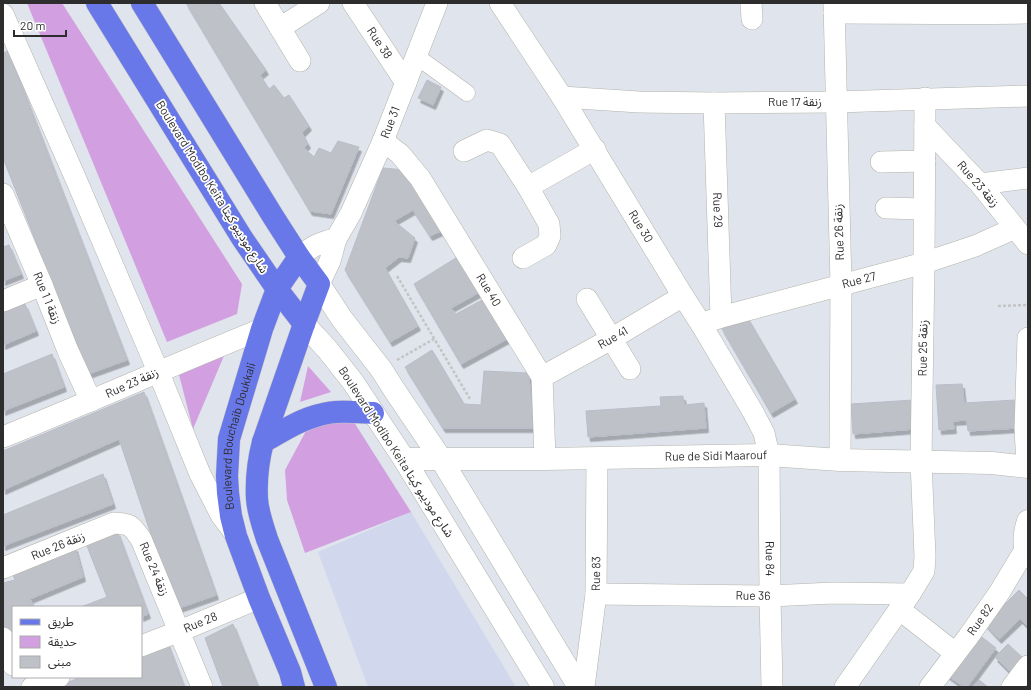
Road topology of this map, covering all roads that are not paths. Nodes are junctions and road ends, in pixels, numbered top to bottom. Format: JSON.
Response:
{"nodes":[{"id":1,"x":97,"y":3,"type":"edge"},
{"id":2,"x":142,"y":3,"type":"edge"},
{"id":3,"x":265,"y":3,"type":"edge"},
{"id":4,"x":319,"y":3,"type":"edge"},
{"id":5,"x":353,"y":3,"type":"edge"},
{"id":6,"x":437,"y":3,"type":"edge"},
{"id":7,"x":500,"y":3,"type":"edge"},
{"id":8,"x":834,"y":8,"type":"edge"},
{"id":9,"x":920,"y":8,"type":"edge"},
{"id":10,"x":987,"y":8,"type":"edge"},
{"id":11,"x":1028,"y":13,"type":"edge"},
{"id":12,"x":3,"y":14,"type":"edge"},
{"id":13,"x":280,"y":28,"type":"junction"},
{"id":14,"x":416,"y":56,"type":"junction"},
{"id":15,"x":300,"y":61,"type":"dead end"},
{"id":16,"x":406,"y":82,"type":"junction"},
{"id":17,"x":467,"y":93,"type":"dead end"},
{"id":18,"x":1028,"y":96,"type":"edge"},
{"id":19,"x":562,"y":97,"type":"junction"},
{"id":20,"x":925,"y":98,"type":"junction"},
{"id":21,"x":836,"y":102,"type":"junction"},
{"id":22,"x":714,"y":103,"type":"junction"},
{"id":23,"x":925,"y":126,"type":"junction"},
{"id":24,"x":383,"y":141,"type":"junction"},
{"id":25,"x":595,"y":149,"type":"junction"},
{"id":26,"x":464,"y":151,"type":"dead end"},
{"id":27,"x":925,"y":161,"type":"junction"},
{"id":28,"x":881,"y":162,"type":"dead end"},
{"id":29,"x":1028,"y":178,"type":"edge"},
{"id":30,"x":980,"y":184,"type":"junction"},
{"id":31,"x":528,"y":187,"type":"junction"},
{"id":32,"x":3,"y":194,"type":"edge"},
{"id":33,"x":886,"y":208,"type":"dead end"},
{"id":34,"x":924,"y":209,"type":"junction"},
{"id":35,"x":1014,"y":228,"type":"junction"},
{"id":36,"x":336,"y":238,"type":"junction"},
{"id":37,"x":1028,"y":244,"type":"edge"},
{"id":38,"x":299,"y":256,"type":"junction"},
{"id":39,"x":524,"y":258,"type":"dead end"},
{"id":40,"x":924,"y":264,"type":"junction"},
{"id":41,"x":319,"y":284,"type":"junction"},
{"id":42,"x":42,"y":285,"type":"junction"},
{"id":43,"x":841,"y":285,"type":"junction"},
{"id":44,"x":276,"y":289,"type":"junction"},
{"id":45,"x":683,"y":296,"type":"junction"},
{"id":46,"x":587,"y":299,"type":"dead end"},
{"id":47,"x":3,"y":301,"type":"edge"},
{"id":48,"x":721,"y":317,"type":"junction"},
{"id":49,"x":304,"y":324,"type":"junction"},
{"id":50,"x":701,"y":324,"type":"junction"},
{"id":51,"x":262,"y":329,"type":"junction"},
{"id":52,"x":1028,"y":338,"type":"edge"},
{"id":53,"x":611,"y":339,"type":"junction"},
{"id":54,"x":630,"y":369,"type":"dead end"},
{"id":55,"x":158,"y":371,"type":"junction"},
{"id":56,"x":542,"y":377,"type":"junction"},
{"id":57,"x":90,"y":401,"type":"junction"},
{"id":58,"x":373,"y":413,"type":"junction"},
{"id":59,"x":3,"y":437,"type":"edge"},
{"id":60,"x":263,"y":442,"type":"junction"},
{"id":61,"x":769,"y":455,"type":"junction"},
{"id":62,"x":404,"y":459,"type":"junction"},
{"id":63,"x":441,"y":459,"type":"junction"},
{"id":64,"x":597,"y":459,"type":"junction"},
{"id":65,"x":545,"y":460,"type":"junction"},
{"id":66,"x":840,"y":460,"type":"junction"},
{"id":67,"x":921,"y":461,"type":"junction"},
{"id":68,"x":1028,"y":466,"type":"edge"},
{"id":69,"x":1028,"y":521,"type":"edge"},
{"id":70,"x":114,"y":523,"type":"joint"},
{"id":71,"x":236,"y":536,"type":"junction"},
{"id":72,"x":1026,"y":553,"type":"edge"},
{"id":73,"x":3,"y":568,"type":"edge"},
{"id":74,"x":596,"y":594,"type":"junction"},
{"id":75,"x":770,"y":596,"type":"junction"},
{"id":76,"x":259,"y":598,"type":"junction"},
{"id":77,"x":905,"y":602,"type":"junction"},
{"id":78,"x":180,"y":631,"type":"junction"},
{"id":79,"x":3,"y":638,"type":"edge"},
{"id":80,"x":142,"y":646,"type":"edge"},
{"id":81,"x":955,"y":654,"type":"junction"},
{"id":82,"x":12,"y":662,"type":"edge"},
{"id":83,"x":1028,"y":666,"type":"edge"},
{"id":84,"x":56,"y":678,"type":"edge"},
{"id":85,"x":32,"y":687,"type":"edge"},
{"id":86,"x":202,"y":687,"type":"edge"},
{"id":87,"x":294,"y":687,"type":"edge"},
{"id":88,"x":326,"y":687,"type":"edge"},
{"id":89,"x":544,"y":687,"type":"edge"},
{"id":90,"x":579,"y":687,"type":"edge"},
{"id":91,"x":584,"y":687,"type":"edge"},
{"id":92,"x":772,"y":687,"type":"edge"},
{"id":93,"x":845,"y":687,"type":"edge"},
{"id":94,"x":930,"y":687,"type":"edge"},
{"id":95,"x":1012,"y":687,"type":"edge"}],
"edges":[{"from":1,"to":44,"type":"main road","name":"Boulevard Modibo Keita شارع موديبو كيتا"},
{"from":2,"to":38,"type":"main road"},
{"from":3,"to":13,"type":"street"},
{"from":4,"to":13,"type":"street"},
{"from":5,"to":16,"type":"street","name":"Rue 38"},
{"from":6,"to":14,"type":"street","name":"Rue 31"},
{"from":7,"to":19,"type":"street","name":"Rue 30"},
{"from":8,"to":9,"type":"street"},
{"from":8,"to":21,"type":"street","name":"Rue 26 زنقة"},
{"from":9,"to":10,"type":"street"},
{"from":10,"to":11,"type":"street"},
{"from":12,"to":55,"type":"street"},
{"from":13,"to":15,"type":"street"},
{"from":14,"to":16,"type":"street","name":"Rue 31"},
{"from":14,"to":17,"type":"street"},
{"from":16,"to":24,"type":"street","name":"Rue 31"},
{"from":18,"to":20,"type":"street","name":"Rue 17 زنقة"},
{"from":19,"to":22,"type":"street","name":"Rue 17 زنقة"},
{"from":19,"to":25,"type":"street","name":"Rue 30"},
{"from":20,"to":21,"type":"street","name":"Rue 17 زنقة"},
{"from":20,"to":23,"type":"street","name":"Rue 25 زنقة"},
{"from":21,"to":22,"type":"street","name":"Rue 17 زنقة"},
{"from":21,"to":43,"type":"street","name":"Rue 26 زنقة"},
{"from":22,"to":48,"type":"street","name":"Rue 29"},
{"from":23,"to":27,"type":"street","name":"Rue 25 زنقة"},
{"from":23,"to":30,"type":"street","name":"Rue 23 زنقة"},
{"from":24,"to":36,"type":"street","name":"Rue 31"},
{"from":24,"to":56,"type":"street","name":"Rue 40"},
{"from":25,"to":31,"type":"street"},
{"from":25,"to":45,"type":"street","name":"Rue 30"},
{"from":26,"to":31,"type":"street"},
{"from":27,"to":28,"type":"street"},
{"from":27,"to":34,"type":"street","name":"Rue 25 زنقة"},
{"from":29,"to":30,"type":"street"},
{"from":30,"to":35,"type":"street","name":"Rue 23 زنقة"},
{"from":31,"to":39,"type":"street"},
{"from":32,"to":42,"type":"street","name":"Rue 1 زنقة 1"},
{"from":33,"to":34,"type":"street"},
{"from":34,"to":40,"type":"street","name":"Rue 25 زنقة"},
{"from":35,"to":37,"type":"street","name":"Rue 23 زنقة"},
{"from":35,"to":40,"type":"street","name":"Rue 27"},
{"from":36,"to":38,"type":"street"},
{"from":36,"to":41,"type":"street","name":"Rue 31"},
{"from":38,"to":41,"type":"main road"},
{"from":38,"to":44,"type":"main road","name":"Boulevard Bouchaib Doukkali"},
{"from":40,"to":43,"type":"street","name":"Rue 27"},
{"from":40,"to":67,"type":"street","name":"Rue 25 زنقة"},
{"from":41,"to":49,"type":"main road","name":"Boulevard Bouchaib Doukkali"},
{"from":41,"to":63,"type":"main road"},
{"from":42,"to":47,"type":"street"},
{"from":42,"to":57,"type":"street","name":"Rue 1 زنقة 1"},
{"from":43,"to":48,"type":"street","name":"Rue 27"},
{"from":43,"to":66,"type":"street","name":"Rue 26 زنقة"},
{"from":44,"to":49,"type":"main road","name":"Boulevard Modibo Keita شارع موديبو كيتا"},
{"from":44,"to":51,"type":"main road","name":"Boulevard Bouchaib Doukkali"},
{"from":45,"to":50,"type":"street","name":"Rue 30"},
{"from":45,"to":53,"type":"street","name":"Rue 41"},
{"from":46,"to":53,"type":"street"},
{"from":48,"to":50,"type":"street","name":"Rue 27"},
{"from":49,"to":58,"type":"main road","name":"Boulevard Modibo Keita شارع موديبو كيتا"},
{"from":49,"to":60,"type":"main road","name":"Boulevard Bouchaib Doukkali"},
{"from":50,"to":61,"type":"street","name":"Rue 30"},
{"from":51,"to":55,"type":"street","name":"Rue 23 زنقة"},
{"from":51,"to":71,"type":"main road","name":"Boulevard Bouchaib Doukkali"},
{"from":52,"to":68,"type":"street"},
{"from":53,"to":54,"type":"street"},
{"from":53,"to":56,"type":"street","name":"Rue 41"},
{"from":55,"to":57,"type":"street","name":"Rue 23 زنقة"},
{"from":55,"to":71,"type":"street"},
{"from":56,"to":65,"type":"street","name":"Rue 40"},
{"from":57,"to":59,"type":"street","name":"Rue 23 زنقة"},
{"from":58,"to":60,"type":"main road"},
{"from":58,"to":62,"type":"main road","name":"Boulevard Modibo Keita شارع موديبو كيتا"},
{"from":60,"to":88,"type":"main road","name":"Boulevard Bouchaib Doukkali"},
{"from":61,"to":64,"type":"main road","name":"Rue de Sidi Maarouf"},
{"from":61,"to":66,"type":"main road","name":"Rue de Sidi Maarouf"},
{"from":61,"to":75,"type":"street","name":"Rue 84"},
{"from":62,"to":63,"type":"main road","name":"Rue de Sidi Maarouf"},
{"from":62,"to":89,"type":"main road","name":"Boulevard Modibo Keita شارع موديبو كيتا"},
{"from":63,"to":65,"type":"main road","name":"Rue de Sidi Maarouf"},
{"from":63,"to":90,"type":"main road"},
{"from":64,"to":65,"type":"main road","name":"Rue de Sidi Maarouf"},
{"from":64,"to":74,"type":"street","name":"Rue 83"},
{"from":66,"to":67,"type":"main road","name":"Rue de Sidi Maarouf"},
{"from":67,"to":68,"type":"main road","name":"Rue de Sidi Maarouf"},
{"from":67,"to":77,"type":"street","name":"Rue 25 زنقة"},
{"from":69,"to":72,"type":"main road"},
{"from":70,"to":73,"type":"street","name":"Rue 26 زنقة"},
{"from":70,"to":78,"type":"street","name":"Rue 24 زنقة"},
{"from":71,"to":76,"type":"main road","name":"Boulevard Bouchaib Doukkali"},
{"from":72,"to":81,"type":"street","name":"Rue 82"},
{"from":74,"to":75,"type":"street","name":"Rue 36"},
{"from":74,"to":91,"type":"street","name":"Rue 83"},
{"from":75,"to":77,"type":"street","name":"Rue 36"},
{"from":75,"to":92,"type":"street","name":"Rue 84"},
{"from":76,"to":78,"type":"street","name":"Rue 28"},
{"from":76,"to":87,"type":"main road","name":"Boulevard Bouchaib Doukkali"},
{"from":77,"to":81,"type":"street"},
{"from":77,"to":93,"type":"street"},
{"from":78,"to":80,"type":"street","name":"Rue 28"},
{"from":78,"to":86,"type":"street"},
{"from":79,"to":82,"type":"street"},
{"from":81,"to":94,"type":"street","name":"Rue 82"},
{"from":83,"to":95,"type":"street"},
{"from":84,"to":85,"type":"street"}]}
